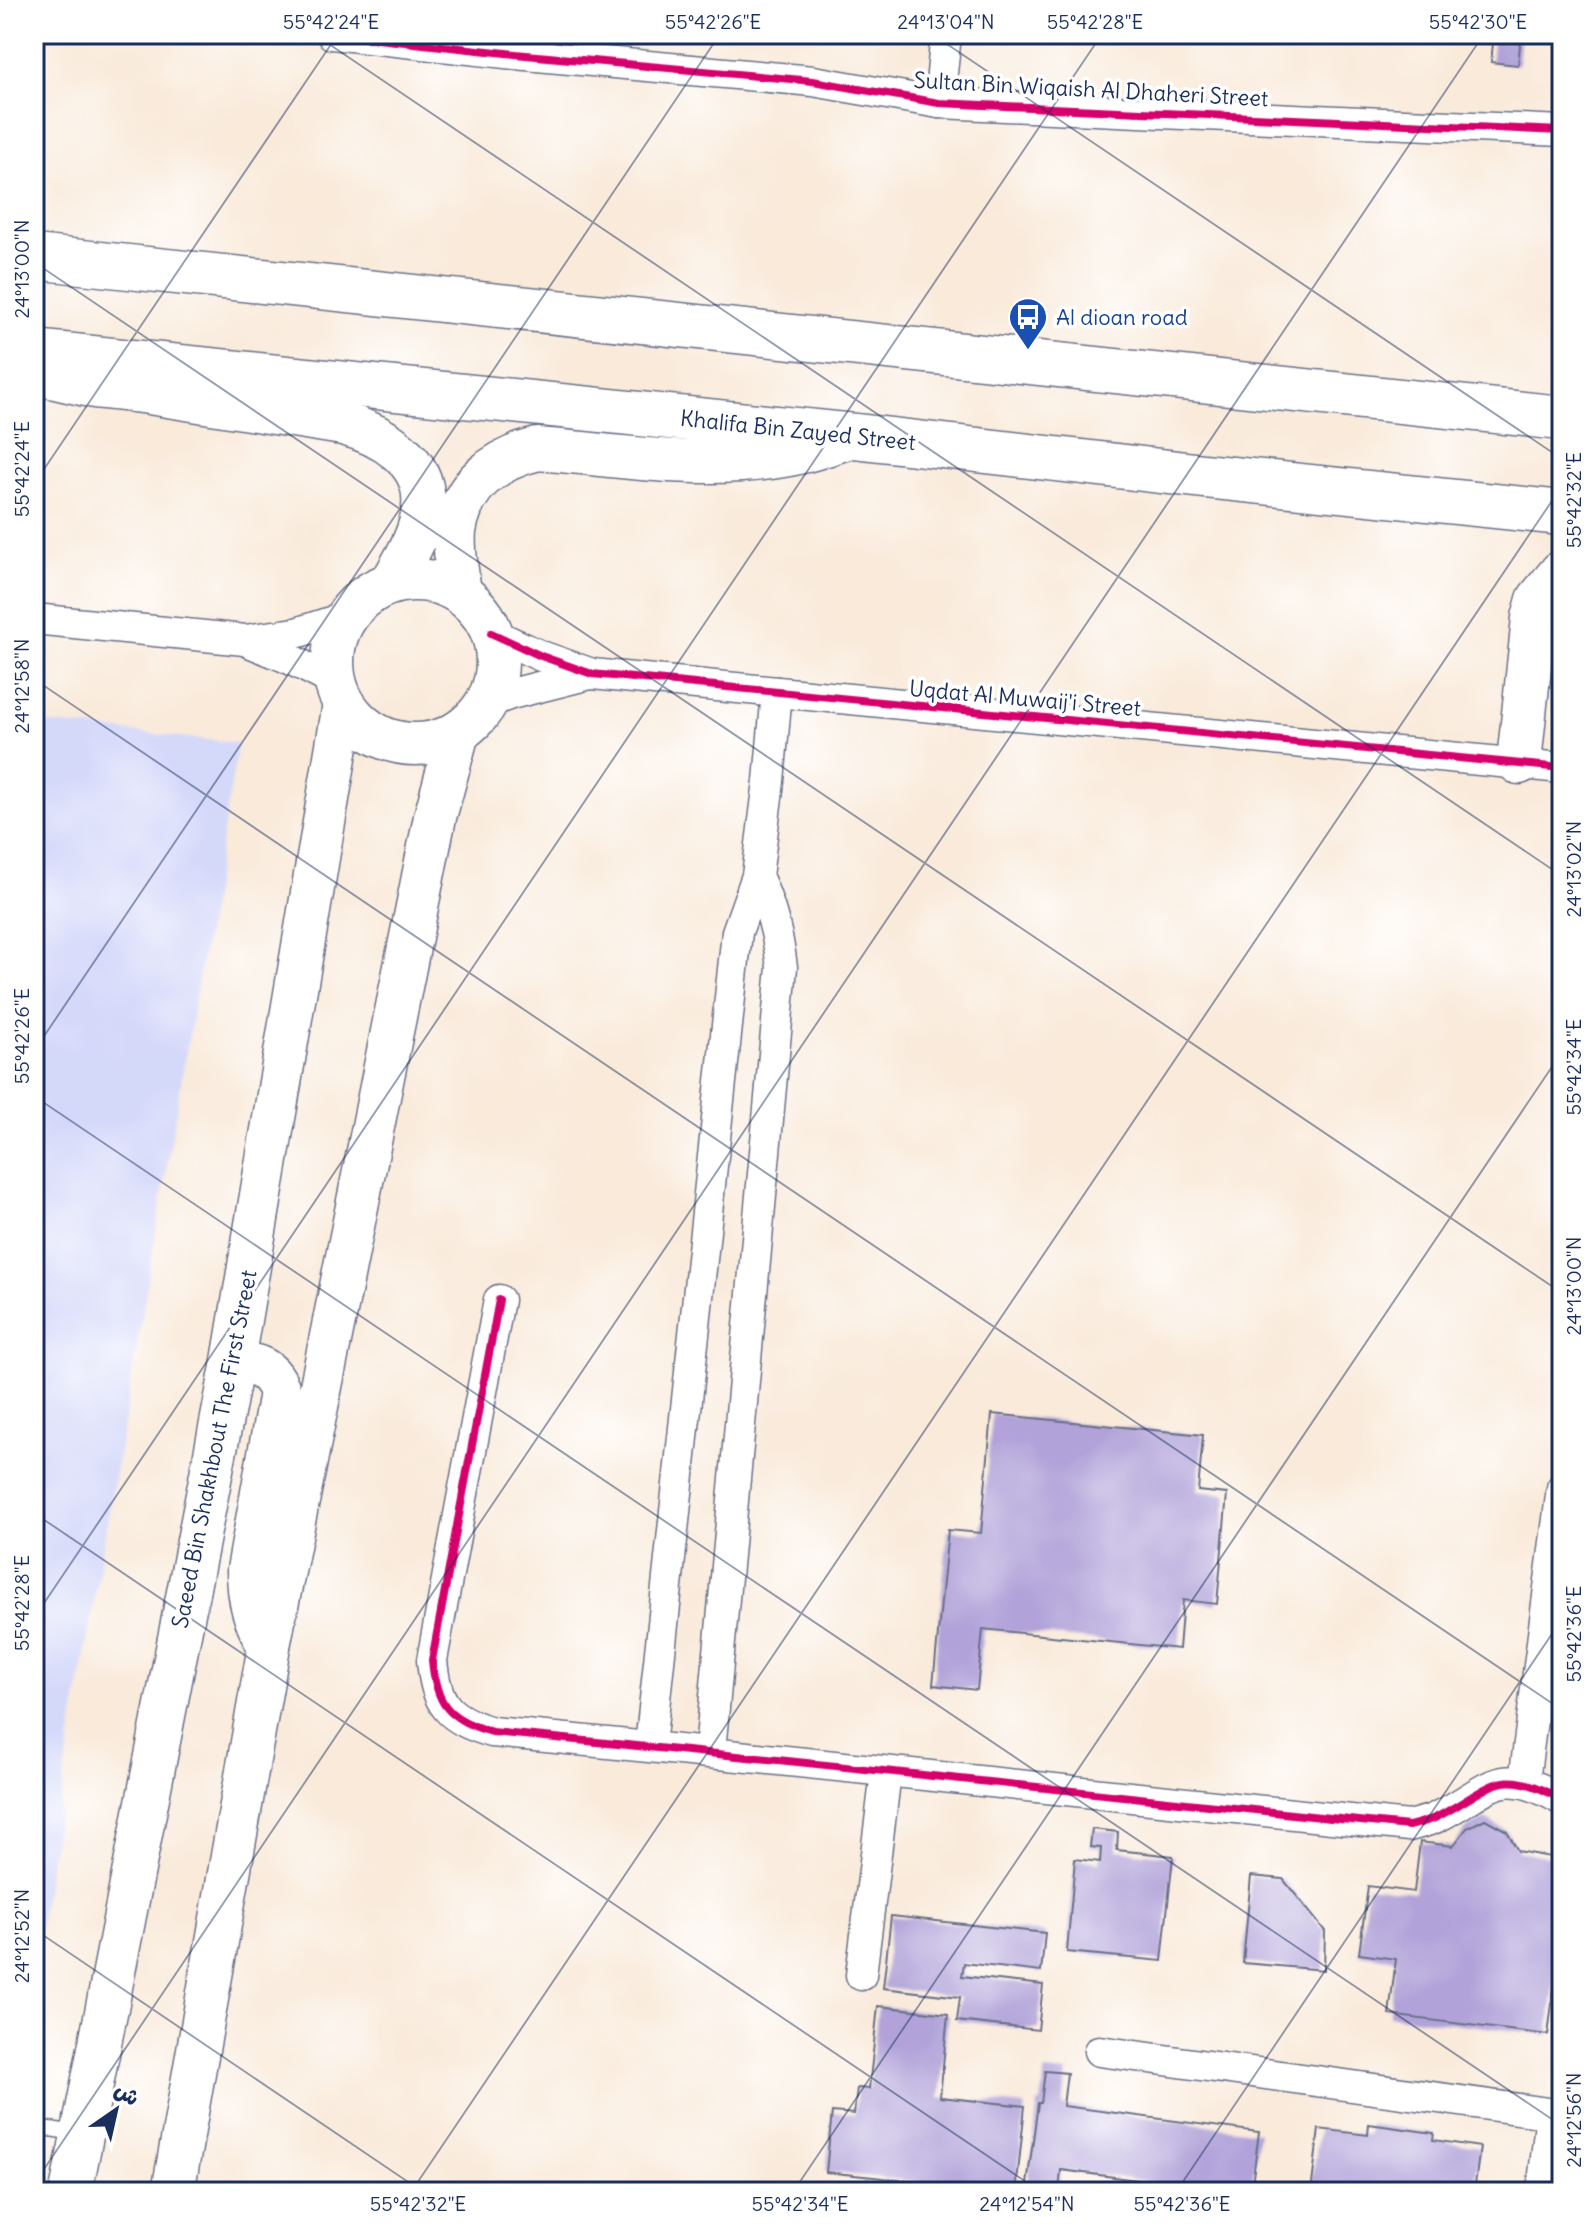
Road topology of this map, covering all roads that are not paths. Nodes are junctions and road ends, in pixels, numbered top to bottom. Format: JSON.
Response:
{"nodes":[{"id":1,"x":332,"y":34,"type":"edge"},
{"id":2,"x":946,"y":34,"type":"edge"},
{"id":3,"x":939,"y":103,"type":"junction"},
{"id":4,"x":1562,"y":131,"type":"edge"},
{"id":5,"x":34,"y":257,"type":"edge"},
{"id":6,"x":34,"y":352,"type":"edge"},
{"id":7,"x":34,"y":373,"type":"edge"},
{"id":8,"x":1562,"y":418,"type":"edge"},
{"id":9,"x":855,"y":436,"type":"junction"},
{"id":10,"x":1562,"y":513,"type":"edge"},
{"id":11,"x":1562,"y":572,"type":"edge"},
{"id":12,"x":392,"y":582,"type":"junction"},
{"id":13,"x":460,"y":593,"type":"junction"},
{"id":14,"x":346,"y":617,"type":"junction"},
{"id":15,"x":34,"y":619,"type":"edge"},
{"id":16,"x":491,"y":633,"type":"junction"},
{"id":17,"x":245,"y":640,"type":"junction"},
{"id":18,"x":592,"y":674,"type":"junction"},
{"id":19,"x":777,"y":692,"type":"junction"},
{"id":20,"x":339,"y":693,"type":"junction"},
{"id":21,"x":487,"y":703,"type":"junction"},
{"id":22,"x":458,"y":733,"type":"junction"},
{"id":23,"x":1519,"y":762,"type":"junction"},
{"id":24,"x":1562,"y":768,"type":"edge"},
{"id":25,"x":757,"y":876,"type":"junction"},
{"id":26,"x":499,"y":1300,"type":"dead end"},
{"id":27,"x":232,"y":1367,"type":"junction"},
{"id":28,"x":1562,"y":1488,"type":"edge"},
{"id":29,"x":1558,"y":1562,"type":"edge"},
{"id":30,"x":269,"y":1646,"type":"junction"},
{"id":31,"x":650,"y":1746,"type":"junction"},
{"id":32,"x":710,"y":1751,"type":"junction"},
{"id":33,"x":886,"y":1773,"type":"junction"},
{"id":34,"x":1524,"y":1781,"type":"junction"},
{"id":35,"x":1562,"y":1800,"type":"edge"},
{"id":36,"x":861,"y":1975,"type":"dead end"},
{"id":37,"x":1099,"y":2051,"type":"dead end"},
{"id":38,"x":1557,"y":2115,"type":"edge"},
{"id":39,"x":34,"y":2127,"type":"edge"},
{"id":40,"x":83,"y":2133,"type":"junction"},
{"id":41,"x":71,"y":2192,"type":"edge"},
{"id":42,"x":173,"y":2192,"type":"edge"},
{"id":43,"x":1542,"y":2192,"type":"edge"}],
"edges":[{"from":1,"to":3,"type":"street","name":"Sultan Bin Wiqaish Al Dhaheri Street"},
{"from":2,"to":3,"type":"street"},
{"from":3,"to":4,"type":"street","name":"Sultan Bin Wiqaish Al Dhaheri Street"},
{"from":5,"to":8,"type":"highway"},
{"from":6,"to":9,"type":"highway","name":"Khalifa Bin Zayed Street"},
{"from":7,"to":12,"type":"main road"},
{"from":9,"to":10,"type":"highway","name":"Khalifa Bin Zayed Street"},
{"from":9,"to":13,"type":"main road"},
{"from":11,"to":23,"type":"highway"},
{"from":12,"to":13,"type":"main road"},
{"from":12,"to":14,"type":"main road"},
{"from":13,"to":16,"type":"main road"},
{"from":14,"to":17,"type":"street"},
{"from":14,"to":20,"type":"main road"},
{"from":15,"to":17,"type":"street"},
{"from":16,"to":18,"type":"street","name":"Uqdat Al Muwaij'i Street"},
{"from":16,"to":21,"type":"main road"},
{"from":17,"to":20,"type":"street"},
{"from":18,"to":19,"type":"street","name":"Uqdat Al Muwaij'i Street"},
{"from":18,"to":21,"type":"street","name":"Uqdat Al Muwaij'i Street"},
{"from":19,"to":23,"type":"street","name":"Uqdat Al Muwaij'i Street"},
{"from":19,"to":25,"type":"street"},
{"from":20,"to":22,"type":"main road"},
{"from":20,"to":27,"type":"main road","name":"Saeed Bin Shakhbout The First Street"},
{"from":21,"to":22,"type":"main road"},
{"from":22,"to":30,"type":"main road"},
{"from":23,"to":24,"type":"street","name":"Uqdat Al Muwaij'i Street"},
{"from":25,"to":31,"type":"street"},
{"from":25,"to":32,"type":"street"},
{"from":26,"to":31,"type":"street"},
{"from":27,"to":30,"type":"main road"},
{"from":27,"to":40,"type":"main road","name":"Saeed Bin Shakhbout The First Street"},
{"from":28,"to":29,"type":"street"},
{"from":29,"to":34,"type":"street"},
{"from":30,"to":42,"type":"main road"},
{"from":31,"to":32,"type":"street"},
{"from":32,"to":33,"type":"street"},
{"from":33,"to":34,"type":"street"},
{"from":33,"to":36,"type":"street"},
{"from":34,"to":35,"type":"street"},
{"from":37,"to":38,"type":"street"},
{"from":38,"to":43,"type":"street"},
{"from":39,"to":40,"type":"lane"},
{"from":40,"to":41,"type":"main road","name":"Saeed Bin Shakhbout The First Street"}]}
